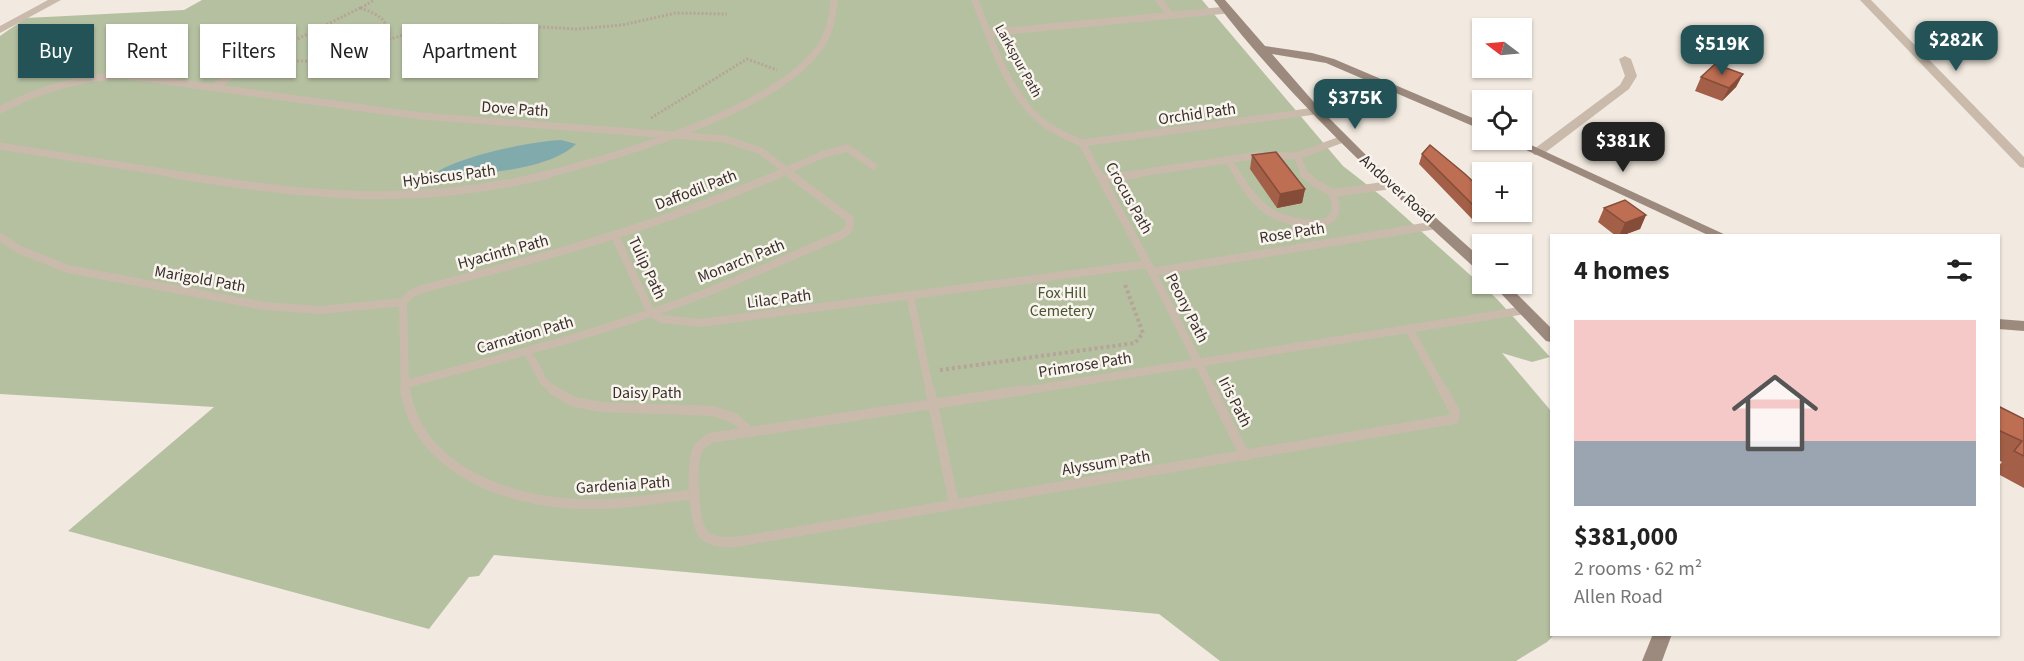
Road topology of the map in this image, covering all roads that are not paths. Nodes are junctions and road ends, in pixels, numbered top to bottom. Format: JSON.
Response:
{"nodes":[{"id":1,"x":56,"y":0,"type":"edge"},
{"id":2,"x":834,"y":0,"type":"edge"},
{"id":3,"x":975,"y":0,"type":"edge"},
{"id":4,"x":1159,"y":0,"type":"edge"},
{"id":5,"x":1866,"y":0,"type":"edge"},
{"id":6,"x":1223,"y":5,"type":"edge"},
{"id":7,"x":1170,"y":15,"type":"junction"},
{"id":8,"x":0,"y":30,"type":"edge"},
{"id":9,"x":988,"y":33,"type":"junction"},
{"id":10,"x":1260,"y":49,"type":"junction"},
{"id":11,"x":1625,"y":59,"type":"dead end"},
{"id":12,"x":228,"y":78,"type":"edge"},
{"id":13,"x":214,"y":87,"type":"junction"},
{"id":14,"x":0,"y":110,"type":"edge"},
{"id":15,"x":1315,"y":111,"type":"junction"},
{"id":16,"x":1472,"y":122,"type":"edge"},
{"id":17,"x":670,"y":136,"type":"junction"},
{"id":18,"x":1343,"y":139,"type":"junction"},
{"id":19,"x":1082,"y":143,"type":"junction"},
{"id":20,"x":0,"y":146,"type":"edge"},
{"id":21,"x":1532,"y":149,"type":"edge"},
{"id":22,"x":1538,"y":152,"type":"junction"},
{"id":23,"x":1297,"y":156,"type":"junction"},
{"id":24,"x":1229,"y":161,"type":"junction"},
{"id":25,"x":2024,"y":164,"type":"edge"},
{"id":26,"x":873,"y":166,"type":"dead end"},
{"id":27,"x":787,"y":171,"type":"junction"},
{"id":28,"x":1102,"y":179,"type":"junction"},
{"id":29,"x":1391,"y":185,"type":"junction"},
{"id":30,"x":1333,"y":193,"type":"junction"},
{"id":31,"x":1436,"y":225,"type":"junction"},
{"id":32,"x":1718,"y":234,"type":"edge"},
{"id":33,"x":841,"y":235,"type":"joint"},
{"id":34,"x":615,"y":236,"type":"junction"},
{"id":35,"x":0,"y":237,"type":"edge"},
{"id":36,"x":1472,"y":258,"type":"edge"},
{"id":37,"x":1150,"y":268,"type":"junction"},
{"id":38,"x":1509,"y":294,"type":"edge"},
{"id":39,"x":912,"y":295,"type":"junction"},
{"id":40,"x":403,"y":302,"type":"junction"},
{"id":41,"x":1526,"y":310,"type":"junction"},
{"id":42,"x":651,"y":313,"type":"junction"},
{"id":43,"x":2000,"y":324,"type":"edge"},
{"id":44,"x":2024,"y":326,"type":"edge"},
{"id":45,"x":1409,"y":329,"type":"junction"},
{"id":46,"x":1550,"y":336,"type":"edge"},
{"id":47,"x":527,"y":351,"type":"junction"},
{"id":48,"x":1198,"y":362,"type":"junction"},
{"id":49,"x":406,"y":384,"type":"junction"},
{"id":50,"x":934,"y":405,"type":"junction"},
{"id":51,"x":750,"y":432,"type":"junction"},
{"id":52,"x":1245,"y":456,"type":"junction"},
{"id":53,"x":695,"y":494,"type":"junction"},
{"id":54,"x":954,"y":503,"type":"junction"},
{"id":55,"x":1662,"y":636,"type":"edge"},
{"id":56,"x":1652,"y":661,"type":"edge"}],
"edges":[{"from":1,"to":8,"type":"street"},
{"from":2,"to":17,"type":"lane","name":"Hybiscus Path"},
{"from":3,"to":9,"type":"lane","name":"Larkspur Path"},
{"from":4,"to":7,"type":"lane"},
{"from":5,"to":25,"type":"street"},
{"from":6,"to":7,"type":"lane"},
{"from":6,"to":10,"type":"main road","name":"Andover Road"},
{"from":7,"to":9,"type":"lane"},
{"from":9,"to":19,"type":"lane","name":"Larkspur Path"},
{"from":10,"to":15,"type":"main road","name":"Andover Road"},
{"from":10,"to":16,"type":"main road"},
{"from":11,"to":22,"type":"street"},
{"from":12,"to":13,"type":"lane"},
{"from":13,"to":14,"type":"lane","name":"Dove Path"},
{"from":13,"to":17,"type":"lane","name":"Dove Path"},
{"from":15,"to":18,"type":"main road","name":"Andover Road"},
{"from":15,"to":19,"type":"lane","name":"Orchid Path"},
{"from":17,"to":20,"type":"lane","name":"Hybiscus Path"},
{"from":17,"to":27,"type":"lane","name":"Dove Path"},
{"from":18,"to":23,"type":"lane"},
{"from":18,"to":29,"type":"main road","name":"Andover Road"},
{"from":19,"to":28,"type":"lane","name":"Crocus Path"},
{"from":21,"to":22,"type":"main road"},
{"from":22,"to":32,"type":"main road"},
{"from":23,"to":24,"type":"lane"},
{"from":23,"to":30,"type":"lane"},
{"from":24,"to":28,"type":"lane"},
{"from":24,"to":30,"type":"lane"},
{"from":26,"to":27,"type":"lane","name":"Daffodil Path"},
{"from":27,"to":33,"type":"lane","name":"Dove Path"},
{"from":27,"to":34,"type":"lane","name":"Daffodil Path"},
{"from":28,"to":37,"type":"lane","name":"Crocus Path"},
{"from":29,"to":30,"type":"lane"},
{"from":29,"to":31,"type":"main road","name":"Andover Road"},
{"from":31,"to":36,"type":"main road","name":"Andover Road"},
{"from":31,"to":37,"type":"lane","name":"Rose Path"},
{"from":33,"to":42,"type":"lane","name":"Monarch Path"},
{"from":34,"to":40,"type":"lane","name":"Hyacinth Path"},
{"from":34,"to":42,"type":"lane","name":"Tulip Path"},
{"from":35,"to":40,"type":"lane","name":"Marigold Path"},
{"from":37,"to":39,"type":"lane","name":"Lilac Path"},
{"from":37,"to":48,"type":"lane","name":"Peony Path"},
{"from":38,"to":41,"type":"main road"},
{"from":39,"to":42,"type":"lane","name":"Lilac Path"},
{"from":39,"to":50,"type":"lane"},
{"from":40,"to":49,"type":"lane","name":"Gardenia Path"},
{"from":41,"to":45,"type":"lane","name":"Primrose Path"},
{"from":41,"to":46,"type":"main road"},
{"from":42,"to":47,"type":"lane","name":"Carnation Path"},
{"from":43,"to":44,"type":"main road"},
{"from":45,"to":48,"type":"lane","name":"Primrose Path"},
{"from":45,"to":52,"type":"lane","name":"Alyssum Path"},
{"from":47,"to":49,"type":"lane","name":"Carnation Path"},
{"from":47,"to":51,"type":"lane","name":"Daisy Path"},
{"from":48,"to":50,"type":"lane","name":"Primrose Path"},
{"from":48,"to":52,"type":"lane","name":"Iris Path"},
{"from":49,"to":53,"type":"lane","name":"Gardenia Path"},
{"from":50,"to":51,"type":"lane","name":"Primrose Path"},
{"from":50,"to":54,"type":"lane"},
{"from":51,"to":53,"type":"lane","name":"Primrose Path"},
{"from":52,"to":54,"type":"lane","name":"Alyssum Path"},
{"from":53,"to":54,"type":"lane","name":"Alyssum Path"},
{"from":55,"to":56,"type":"main road"}]}
